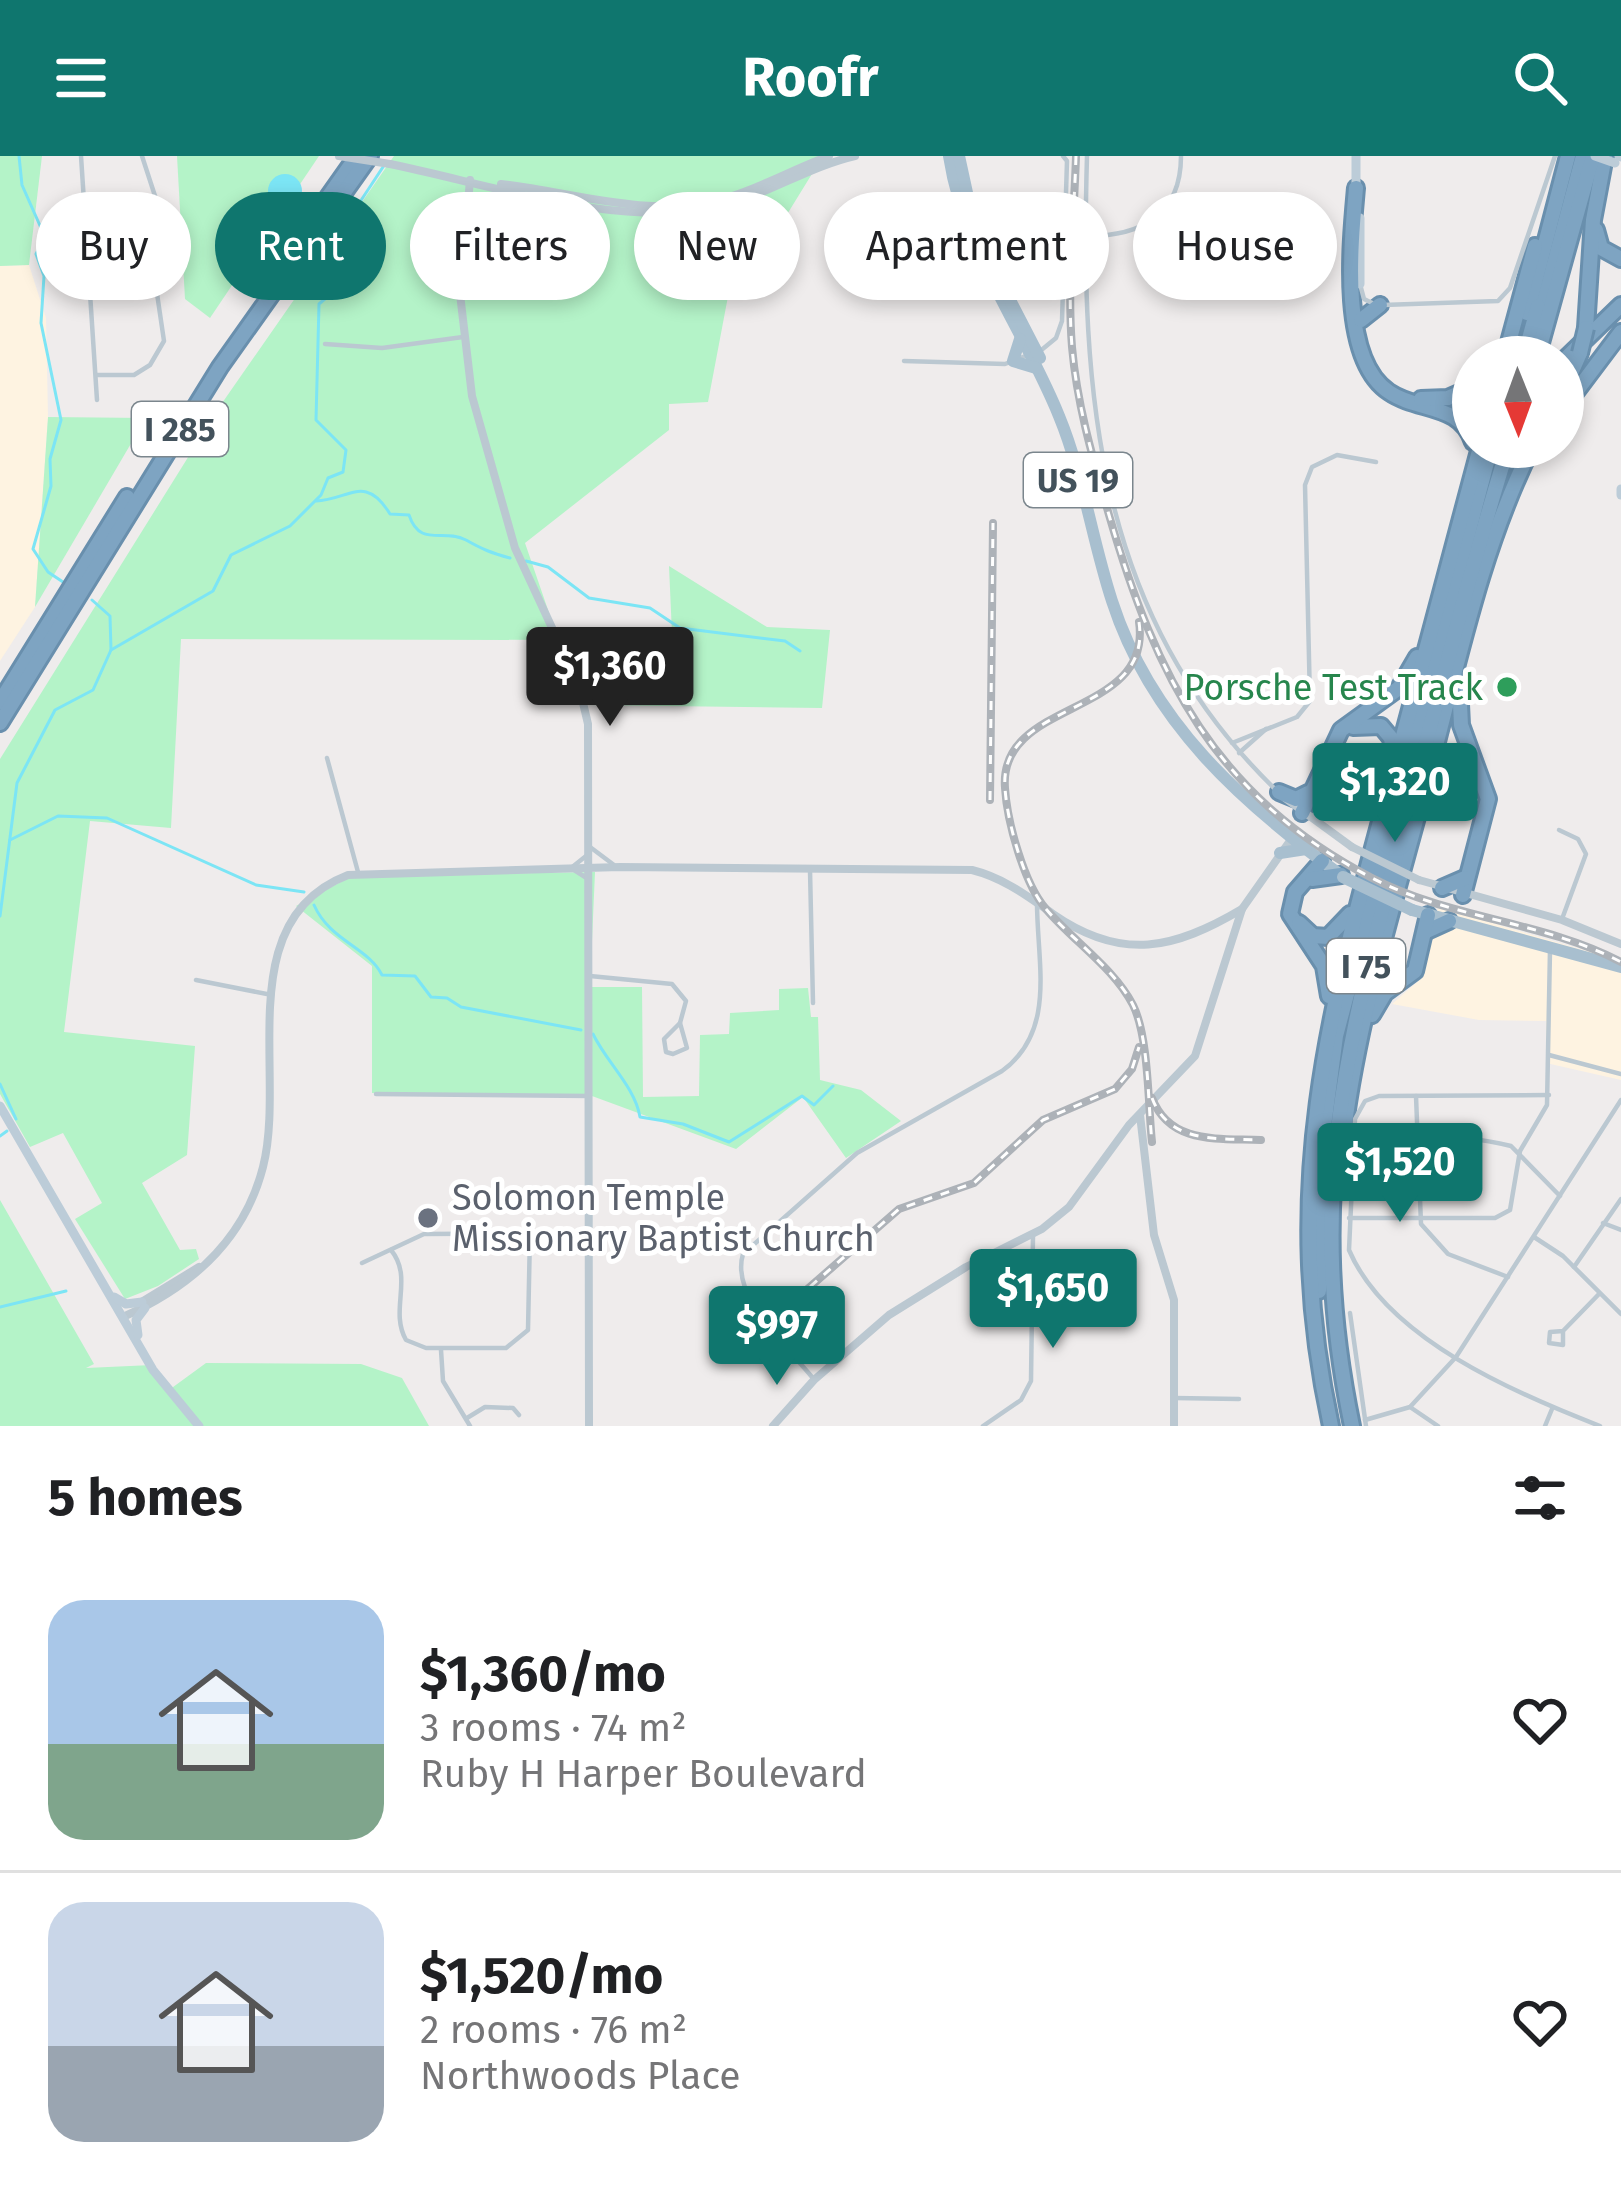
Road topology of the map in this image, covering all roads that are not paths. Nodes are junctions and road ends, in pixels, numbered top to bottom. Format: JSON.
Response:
{"nodes":[{"id":1,"x":81,"y":156,"type":"edge"},
{"id":2,"x":142,"y":156,"type":"edge"},
{"id":3,"x":339,"y":156,"type":"edge"},
{"id":4,"x":357,"y":156,"type":"edge"},
{"id":5,"x":370,"y":156,"type":"edge"},
{"id":6,"x":829,"y":156,"type":"edge"},
{"id":7,"x":855,"y":156,"type":"edge"},
{"id":8,"x":1063,"y":156,"type":"edge"},
{"id":9,"x":1087,"y":156,"type":"edge"},
{"id":10,"x":1181,"y":156,"type":"edge"},
{"id":11,"x":1356,"y":156,"type":"edge"},
{"id":12,"x":1555,"y":156,"type":"edge"},
{"id":13,"x":1568,"y":156,"type":"edge"},
{"id":14,"x":1581,"y":156,"type":"edge"},
{"id":15,"x":1594,"y":156,"type":"edge"},
{"id":16,"x":955,"y":157,"type":"edge"},
{"id":17,"x":1616,"y":159,"type":"edge"},
{"id":18,"x":1563,"y":176,"type":"junction"},
{"id":19,"x":470,"y":180,"type":"junction"},
{"id":20,"x":954,"y":187,"type":"junction"},
{"id":21,"x":1356,"y":188,"type":"junction"},
{"id":22,"x":955,"y":192,"type":"edge"},
{"id":23,"x":956,"y":192,"type":"edge"},
{"id":24,"x":1065,"y":192,"type":"edge"},
{"id":25,"x":1086,"y":192,"type":"edge"},
{"id":26,"x":1109,"y":235,"type":"edge"},
{"id":27,"x":1621,"y":260,"type":"edge"},
{"id":28,"x":1360,"y":284,"type":"junction"},
{"id":29,"x":1000,"y":300,"type":"edge"},
{"id":30,"x":1062,"y":300,"type":"edge"},
{"id":31,"x":1087,"y":300,"type":"edge"},
{"id":32,"x":1380,"y":305,"type":"junction"},
{"id":33,"x":1621,"y":305,"type":"edge"},
{"id":34,"x":1360,"y":320,"type":"junction"},
{"id":35,"x":1621,"y":332,"type":"edge"},
{"id":36,"x":1508,"y":336,"type":"edge"},
{"id":37,"x":1530,"y":336,"type":"edge"},
{"id":38,"x":1532,"y":336,"type":"edge"},
{"id":39,"x":1533,"y":336,"type":"edge"},
{"id":40,"x":1584,"y":336,"type":"edge"},
{"id":41,"x":463,"y":337,"type":"junction"},
{"id":42,"x":1020,"y":338,"type":"junction"},
{"id":43,"x":1584,"y":341,"type":"edge"},
{"id":44,"x":1621,"y":343,"type":"edge"},
{"id":45,"x":326,"y":344,"type":"dead end"},
{"id":46,"x":1034,"y":358,"type":"junction"},
{"id":47,"x":904,"y":361,"type":"dead end"},
{"id":48,"x":1013,"y":361,"type":"junction"},
{"id":49,"x":97,"y":375,"type":"junction"},
{"id":50,"x":1584,"y":382,"type":"edge"},
{"id":51,"x":1584,"y":383,"type":"edge"},
{"id":52,"x":1452,"y":394,"type":"edge"},
{"id":53,"x":97,"y":400,"type":"dead end"},
{"id":54,"x":1452,"y":416,"type":"edge"},
{"id":55,"x":1376,"y":461,"type":"dead end"},
{"id":56,"x":1472,"y":468,"type":"edge"},
{"id":57,"x":1498,"y":468,"type":"edge"},
{"id":58,"x":1499,"y":468,"type":"edge"},
{"id":59,"x":1501,"y":468,"type":"edge"},
{"id":60,"x":1524,"y":468,"type":"edge"},
{"id":61,"x":1490,"y":506,"type":"junction"},
{"id":62,"x":1442,"y":590,"type":"junction"},
{"id":63,"x":1478,"y":591,"type":"junction"},
{"id":64,"x":2,"y":712,"type":"edge"},
{"id":65,"x":1271,"y":726,"type":"junction"},
{"id":66,"x":0,"y":733,"type":"edge"},
{"id":67,"x":1230,"y":744,"type":"junction"},
{"id":68,"x":1239,"y":753,"type":"junction"},
{"id":69,"x":327,"y":758,"type":"dead end"},
{"id":70,"x":1279,"y":792,"type":"junction"},
{"id":71,"x":1308,"y":793,"type":"junction"},
{"id":72,"x":1388,"y":794,"type":"junction"},
{"id":73,"x":1302,"y":813,"type":"junction"},
{"id":74,"x":1559,"y":830,"type":"dead end"},
{"id":75,"x":1292,"y":838,"type":"junction"},
{"id":76,"x":590,"y":846,"type":"junction"},
{"id":77,"x":1306,"y":849,"type":"junction"},
{"id":78,"x":1280,"y":853,"type":"junction"},
{"id":79,"x":1322,"y":861,"type":"junction"},
{"id":80,"x":590,"y":867,"type":"junction"},
{"id":81,"x":620,"y":867,"type":"junction"},
{"id":82,"x":571,"y":868,"type":"junction"},
{"id":83,"x":810,"y":871,"type":"junction"},
{"id":84,"x":358,"y":872,"type":"junction"},
{"id":85,"x":1342,"y":876,"type":"junction"},
{"id":86,"x":1402,"y":878,"type":"junction"},
{"id":87,"x":1465,"y":878,"type":"junction"},
{"id":88,"x":1312,"y":879,"type":"junction"},
{"id":89,"x":1364,"y":881,"type":"junction"},
{"id":90,"x":590,"y":886,"type":"junction"},
{"id":91,"x":1442,"y":888,"type":"junction"},
{"id":92,"x":1462,"y":895,"type":"junction"},
{"id":93,"x":1037,"y":903,"type":"junction"},
{"id":94,"x":1393,"y":907,"type":"junction"},
{"id":95,"x":1242,"y":909,"type":"junction"},
{"id":96,"x":1412,"y":910,"type":"joint"},
{"id":97,"x":1562,"y":920,"type":"junction"},
{"id":98,"x":1449,"y":921,"type":"joint"},
{"id":99,"x":1426,"y":925,"type":"junction"},
{"id":100,"x":1621,"y":944,"type":"edge"},
{"id":101,"x":1550,"y":945,"type":"junction"},
{"id":102,"x":1621,"y":967,"type":"edge"},
{"id":103,"x":590,"y":976,"type":"junction"},
{"id":104,"x":196,"y":980,"type":"dead end"},
{"id":105,"x":272,"y":994,"type":"junction"},
{"id":106,"x":812,"y":1003,"type":"dead end"},
{"id":107,"x":680,"y":1023,"type":"junction"},
{"id":108,"x":1326,"y":1030,"type":"junction"},
{"id":109,"x":1549,"y":1055,"type":"junction"},
{"id":110,"x":1354,"y":1071,"type":"junction"},
{"id":111,"x":1621,"y":1074,"type":"edge"},
{"id":112,"x":376,"y":1094,"type":"dead end"},
{"id":113,"x":1549,"y":1095,"type":"junction"},
{"id":114,"x":590,"y":1096,"type":"junction"},
{"id":115,"x":1416,"y":1096,"type":"junction"},
{"id":116,"x":1621,"y":1100,"type":"edge"},
{"id":117,"x":0,"y":1106,"type":"edge"},
{"id":118,"x":1140,"y":1113,"type":"junction"},
{"id":119,"x":1417,"y":1136,"type":"junction"},
{"id":120,"x":1520,"y":1151,"type":"junction"},
{"id":121,"x":1560,"y":1196,"type":"junction"},
{"id":122,"x":1621,"y":1199,"type":"edge"},
{"id":123,"x":1349,"y":1218,"type":"junction"},
{"id":124,"x":1418,"y":1218,"type":"junction"},
{"id":125,"x":1603,"y":1223,"type":"junction"},
{"id":126,"x":1621,"y":1230,"type":"edge"},
{"id":127,"x":530,"y":1234,"type":"junction"},
{"id":128,"x":590,"y":1234,"type":"junction"},
{"id":129,"x":1033,"y":1234,"type":"junction"},
{"id":130,"x":1534,"y":1237,"type":"junction"},
{"id":131,"x":391,"y":1250,"type":"junction"},
{"id":132,"x":362,"y":1263,"type":"dead end"},
{"id":133,"x":1574,"y":1268,"type":"junction"},
{"id":134,"x":1508,"y":1277,"type":"junction"},
{"id":135,"x":1334,"y":1293,"type":"junction"},
{"id":136,"x":1600,"y":1293,"type":"junction"},
{"id":137,"x":111,"y":1296,"type":"junction"},
{"id":138,"x":144,"y":1305,"type":"junction"},
{"id":139,"x":1350,"y":1313,"type":"dead end"},
{"id":140,"x":1621,"y":1314,"type":"edge"},
{"id":141,"x":122,"y":1316,"type":"junction"},
{"id":142,"x":1563,"y":1331,"type":"dead end"},
{"id":143,"x":140,"y":1346,"type":"junction"},
{"id":144,"x":441,"y":1348,"type":"junction"},
{"id":145,"x":1456,"y":1357,"type":"junction"},
{"id":146,"x":814,"y":1380,"type":"junction"},
{"id":147,"x":1174,"y":1398,"type":"junction"},
{"id":148,"x":1239,"y":1399,"type":"dead end"},
{"id":149,"x":1410,"y":1407,"type":"junction"},
{"id":150,"x":1552,"y":1407,"type":"junction"},
{"id":151,"x":519,"y":1415,"type":"dead end"},
{"id":152,"x":468,"y":1422,"type":"edge"},
{"id":153,"x":1361,"y":1424,"type":"edge"},
{"id":154,"x":200,"y":1426,"type":"edge"},
{"id":155,"x":589,"y":1426,"type":"edge"},
{"id":156,"x":772,"y":1426,"type":"edge"},
{"id":157,"x":983,"y":1426,"type":"edge"},
{"id":158,"x":1174,"y":1426,"type":"edge"},
{"id":159,"x":1334,"y":1426,"type":"edge"},
{"id":160,"x":1438,"y":1426,"type":"edge"},
{"id":161,"x":1545,"y":1426,"type":"edge"},
{"id":162,"x":1600,"y":1426,"type":"edge"}],
"edges":[{"from":1,"to":49,"type":"street"},
{"from":2,"to":49,"type":"street"},
{"from":3,"to":19,"type":"street","bridge":true},
{"from":4,"to":64,"type":"highway","number":"I 285"},
{"from":5,"to":64,"type":"highway","number":"I 285"},
{"from":6,"to":19,"type":"street"},
{"from":7,"to":19,"type":"street"},
{"from":8,"to":24,"type":"street"},
{"from":9,"to":25,"type":"street"},
{"from":10,"to":26,"type":"street"},
{"from":11,"to":21,"type":"main road"},
{"from":12,"to":32,"type":"street"},
{"from":13,"to":18,"type":"highway"},
{"from":14,"to":38,"type":"highway"},
{"from":15,"to":17,"type":"main road","bridge":true},
{"from":15,"to":39,"type":"highway"},
{"from":16,"to":20,"type":"main road","number":"US 19"},
{"from":16,"to":46,"type":"main road","number":"US 19"},
{"from":17,"to":27,"type":"highway"},
{"from":17,"to":40,"type":"highway","bridge":true},
{"from":18,"to":36,"type":"highway"},
{"from":18,"to":37,"type":"highway"},
{"from":19,"to":41,"type":"street"},
{"from":20,"to":22,"type":"street"},
{"from":20,"to":23,"type":"main road","number":"US 19"},
{"from":21,"to":28,"type":"main road"},
{"from":21,"to":54,"type":"highway"},
{"from":28,"to":32,"type":"street"},
{"from":28,"to":34,"type":"highway"},
{"from":29,"to":42,"type":"main road","number":"US 19"},
{"from":30,"to":46,"type":"street"},
{"from":31,"to":67,"type":"street"},
{"from":32,"to":34,"type":"highway"},
{"from":33,"to":43,"type":"highway"},
{"from":34,"to":52,"type":"highway"},
{"from":35,"to":50,"type":"highway"},
{"from":41,"to":45,"type":"street"},
{"from":41,"to":76,"type":"street"},
{"from":42,"to":46,"type":"main road","number":"US 19"},
{"from":42,"to":48,"type":"main road"},
{"from":44,"to":51,"type":"highway"},
{"from":46,"to":48,"type":"main road"},
{"from":46,"to":75,"type":"main road","number":"US 19"},
{"from":47,"to":48,"type":"street"},
{"from":49,"to":53,"type":"street"},
{"from":55,"to":65,"type":"street"},
{"from":56,"to":62,"type":"highway"},
{"from":57,"to":159,"type":"highway","number":"I 75"},
{"from":58,"to":61,"type":"highway"},
{"from":59,"to":61,"type":"highway","number":"I 75"},
{"from":60,"to":63,"type":"highway"},
{"from":61,"to":135,"type":"highway","number":"I 75"},
{"from":62,"to":71,"type":"highway"},
{"from":62,"to":72,"type":"highway"},
{"from":63,"to":86,"type":"highway"},
{"from":63,"to":92,"type":"highway"},
{"from":64,"to":66,"type":"highway"},
{"from":65,"to":67,"type":"street"},
{"from":65,"to":68,"type":"street"},
{"from":67,"to":68,"type":"street"},
{"from":68,"to":70,"type":"street"},
{"from":69,"to":84,"type":"street"},
{"from":70,"to":71,"type":"highway"},
{"from":70,"to":73,"type":"street"},
{"from":71,"to":73,"type":"highway"},
{"from":72,"to":73,"type":"highway"},
{"from":72,"to":89,"type":"highway"},
{"from":73,"to":91,"type":"street","bridge":true},
{"from":74,"to":97,"type":"street"},
{"from":75,"to":77,"type":"main road","number":"US 19"},
{"from":75,"to":78,"type":"street"},
{"from":76,"to":80,"type":"street"},
{"from":76,"to":81,"type":"street"},
{"from":76,"to":82,"type":"street"},
{"from":77,"to":78,"type":"main road"},
{"from":77,"to":79,"type":"main road","number":"US 19"},
{"from":78,"to":95,"type":"street"},
{"from":79,"to":85,"type":"main road","number":"US 19"},
{"from":79,"to":88,"type":"highway"},
{"from":79,"to":108,"type":"highway"},
{"from":80,"to":81,"type":"street"},
{"from":80,"to":82,"type":"street"},
{"from":80,"to":90,"type":"street"},
{"from":81,"to":83,"type":"street"},
{"from":82,"to":84,"type":"street"},
{"from":82,"to":90,"type":"street"},
{"from":83,"to":93,"type":"street"},
{"from":83,"to":106,"type":"street"},
{"from":84,"to":105,"type":"street"},
{"from":85,"to":88,"type":"highway"},
{"from":85,"to":94,"type":"main road","number":"US 19","bridge":true},
{"from":86,"to":87,"type":"highway"},
{"from":86,"to":94,"type":"highway"},
{"from":87,"to":91,"type":"highway"},
{"from":87,"to":92,"type":"highway"},
{"from":88,"to":89,"type":"highway"},
{"from":89,"to":108,"type":"highway"},
{"from":90,"to":103,"type":"street"},
{"from":91,"to":92,"type":"street"},
{"from":92,"to":97,"type":"street"},
{"from":93,"to":95,"type":"street"},
{"from":93,"to":146,"type":"street"},
{"from":94,"to":96,"type":"main road","number":"US 19","bridge":true},
{"from":94,"to":99,"type":"highway"},
{"from":94,"to":110,"type":"highway"},
{"from":95,"to":118,"type":"street"},
{"from":96,"to":99,"type":"highway"},
{"from":97,"to":100,"type":"street"},
{"from":98,"to":99,"type":"highway"},
{"from":98,"to":101,"type":"main road"},
{"from":99,"to":110,"type":"highway"},
{"from":101,"to":102,"type":"main road"},
{"from":101,"to":109,"type":"street"},
{"from":103,"to":107,"type":"street"},
{"from":103,"to":114,"type":"street"},
{"from":104,"to":105,"type":"street"},
{"from":105,"to":138,"type":"street"},
{"from":107,"to":107,"type":"street"},
{"from":108,"to":159,"type":"highway"},
{"from":109,"to":111,"type":"street"},
{"from":109,"to":113,"type":"street"},
{"from":110,"to":135,"type":"highway"},
{"from":112,"to":114,"type":"street"},
{"from":113,"to":115,"type":"street"},
{"from":113,"to":120,"type":"street"},
{"from":114,"to":128,"type":"street"},
{"from":115,"to":119,"type":"street"},
{"from":115,"to":123,"type":"street"},
{"from":116,"to":121,"type":"street"},
{"from":117,"to":137,"type":"main road"},
{"from":118,"to":129,"type":"street"},
{"from":118,"to":147,"type":"street"},
{"from":119,"to":120,"type":"street"},
{"from":119,"to":124,"type":"street"},
{"from":120,"to":121,"type":"street"},
{"from":120,"to":124,"type":"street"},
{"from":121,"to":130,"type":"street"},
{"from":122,"to":125,"type":"street"},
{"from":123,"to":124,"type":"street"},
{"from":123,"to":145,"type":"street"},
{"from":124,"to":134,"type":"street"},
{"from":125,"to":126,"type":"street"},
{"from":125,"to":133,"type":"street"},
{"from":127,"to":128,"type":"street"},
{"from":127,"to":131,"type":"street"},
{"from":127,"to":144,"type":"street"},
{"from":128,"to":155,"type":"street"},
{"from":129,"to":146,"type":"street"},
{"from":129,"to":157,"type":"street"},
{"from":130,"to":133,"type":"street"},
{"from":130,"to":134,"type":"street"},
{"from":131,"to":132,"type":"street"},
{"from":131,"to":144,"type":"street"},
{"from":133,"to":136,"type":"street"},
{"from":134,"to":145,"type":"street"},
{"from":135,"to":153,"type":"highway","number":"I 75"},
{"from":136,"to":140,"type":"street"},
{"from":136,"to":142,"type":"street"},
{"from":137,"to":138,"type":"main road"},
{"from":137,"to":141,"type":"main road"},
{"from":138,"to":141,"type":"street"},
{"from":138,"to":143,"type":"main road"},
{"from":139,"to":153,"type":"street"},
{"from":141,"to":143,"type":"main road"},
{"from":143,"to":154,"type":"main road"},
{"from":144,"to":152,"type":"street"},
{"from":145,"to":149,"type":"street"},
{"from":145,"to":150,"type":"street"},
{"from":146,"to":156,"type":"street"},
{"from":147,"to":148,"type":"street"},
{"from":147,"to":158,"type":"street"},
{"from":149,"to":153,"type":"street"},
{"from":149,"to":160,"type":"street"},
{"from":150,"to":161,"type":"street"},
{"from":150,"to":162,"type":"street"},
{"from":151,"to":152,"type":"street"}]}
